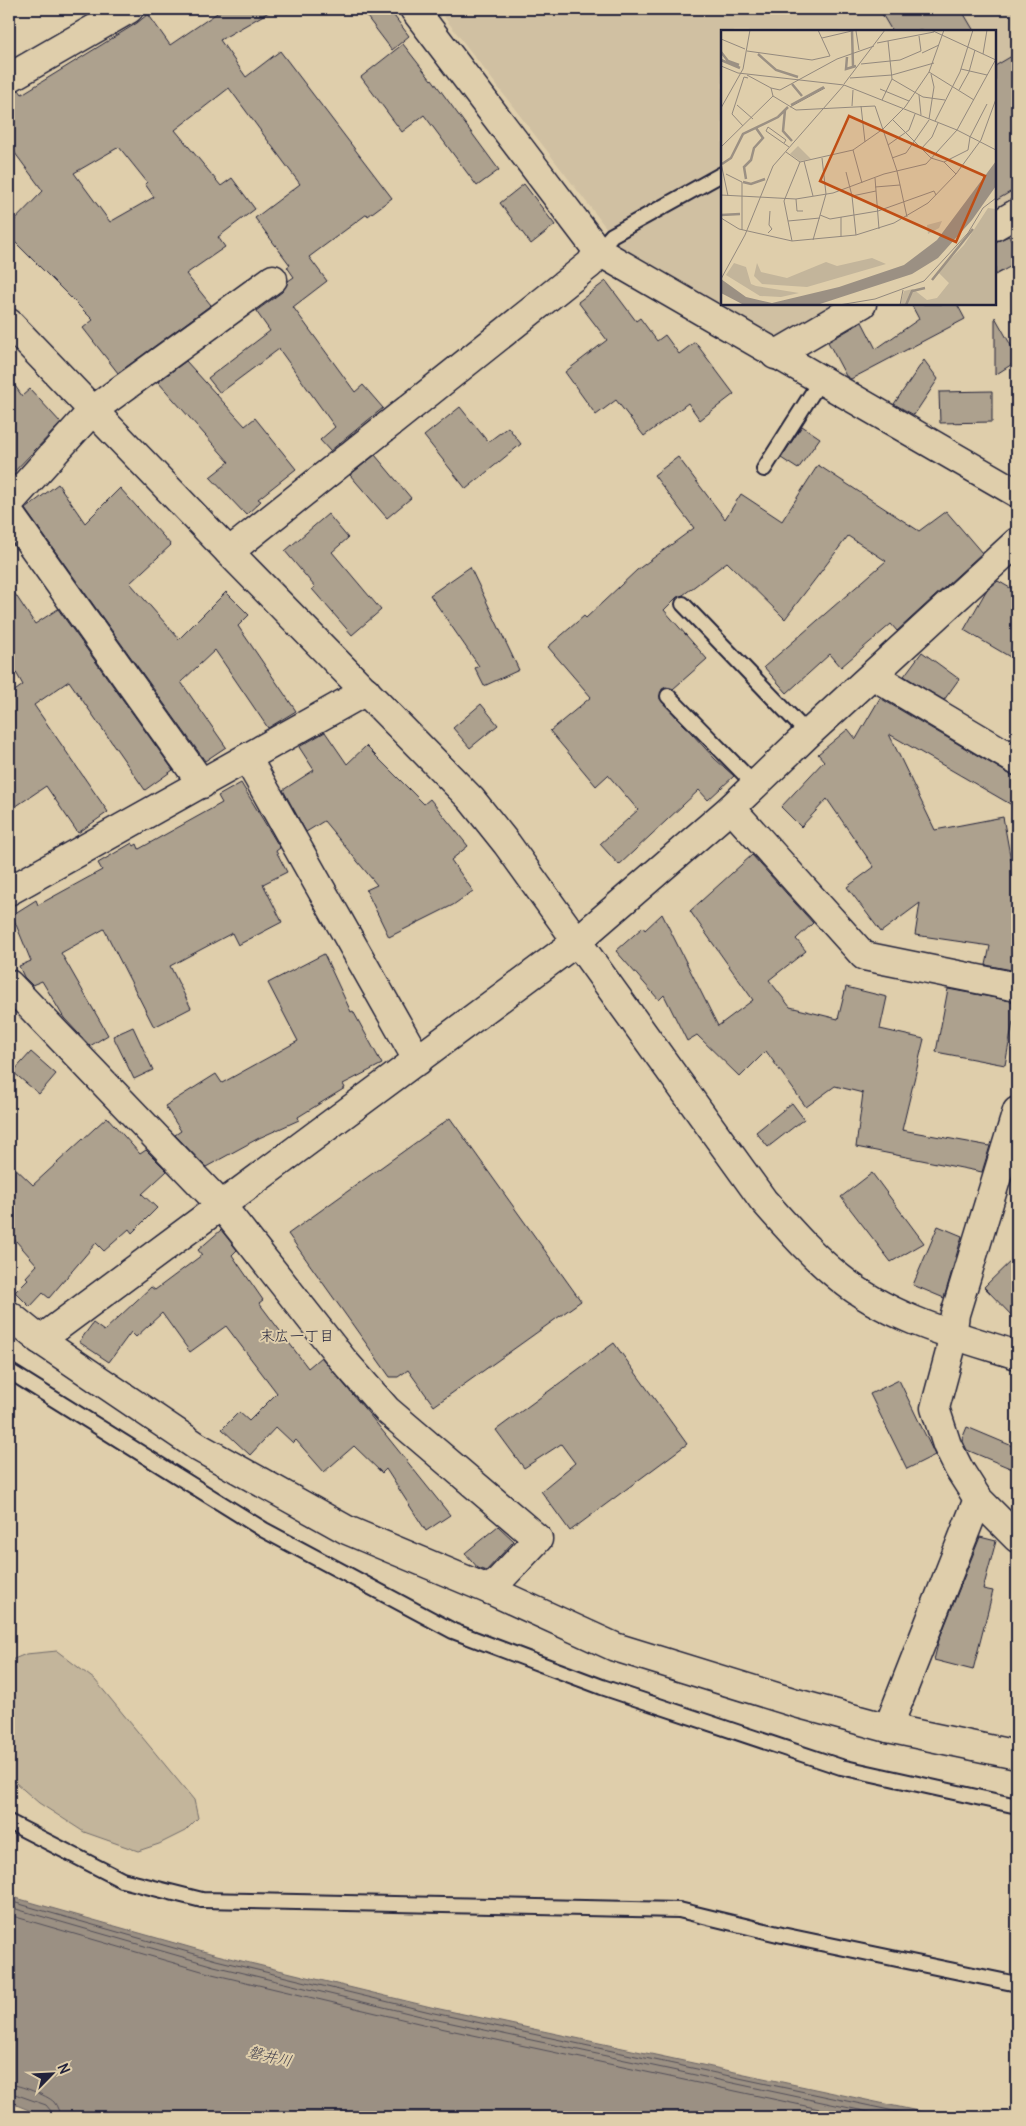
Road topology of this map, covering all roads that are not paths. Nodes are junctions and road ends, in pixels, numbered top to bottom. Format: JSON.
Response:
{"nodes":[{"id":1,"x":129,"y":9,"type":"edge"},
{"id":2,"x":414,"y":9,"type":"edge"},
{"id":3,"x":9,"y":78,"type":"edge"},
{"id":4,"x":721,"y":175,"type":"edge"},
{"id":5,"x":1017,"y":213,"type":"edge"},
{"id":6,"x":996,"y":225,"type":"edge"},
{"id":7,"x":598,"y":251,"type":"junction"},
{"id":8,"x":273,"y":279,"type":"dead end"},
{"id":9,"x":860,"y":305,"type":"edge"},
{"id":10,"x":9,"y":323,"type":"edge"},
{"id":11,"x":775,"y":355,"type":"junction"},
{"id":12,"x":820,"y":381,"type":"junction"},
{"id":13,"x":92,"y":410,"type":"junction"},
{"id":14,"x":764,"y":469,"type":"dead end"},
{"id":15,"x":1017,"y":493,"type":"edge"},
{"id":16,"x":9,"y":503,"type":"edge"},
{"id":17,"x":9,"y":513,"type":"edge"},
{"id":18,"x":1017,"y":542,"type":"edge"},
{"id":19,"x":229,"y":552,"type":"junction"},
{"id":20,"x":683,"y":604,"type":"dead end"},
{"id":21,"x":874,"y":676,"type":"junction"},
{"id":22,"x":366,"y":691,"type":"junction"},
{"id":23,"x":668,"y":696,"type":"dead end"},
{"id":24,"x":808,"y":734,"type":"junction"},
{"id":25,"x":247,"y":758,"type":"junction"},
{"id":26,"x":1017,"y":761,"type":"edge"},
{"id":27,"x":202,"y":784,"type":"junction"},
{"id":28,"x":755,"y":785,"type":"junction"},
{"id":29,"x":731,"y":808,"type":"junction"},
{"id":30,"x":9,"y":891,"type":"edge"},
{"id":31,"x":576,"y":942,"type":"junction"},
{"id":32,"x":9,"y":984,"type":"edge"},
{"id":33,"x":1017,"y":987,"type":"edge"},
{"id":34,"x":418,"y":1061,"type":"junction"},
{"id":35,"x":1017,"y":1111,"type":"edge"},
{"id":36,"x":1013,"y":1140,"type":"edge"},
{"id":37,"x":221,"y":1205,"type":"junction"},
{"id":38,"x":9,"y":1314,"type":"edge"},
{"id":39,"x":952,"y":1335,"type":"junction"},
{"id":40,"x":40,"y":1340,"type":"junction"},
{"id":41,"x":1017,"y":1355,"type":"edge"},
{"id":42,"x":9,"y":1371,"type":"edge"},
{"id":43,"x":978,"y":1499,"type":"junction"},
{"id":44,"x":1017,"y":1538,"type":"edge"},
{"id":45,"x":490,"y":1590,"type":"junction"},
{"id":46,"x":888,"y":1728,"type":"junction"},
{"id":47,"x":1017,"y":1755,"type":"edge"},
{"id":48,"x":1017,"y":1806,"type":"edge"},
{"id":49,"x":9,"y":1822,"type":"edge"},
{"id":50,"x":1017,"y":1984,"type":"edge"}],
"edges":[{"from":1,"to":3,"type":"street"},
{"from":2,"to":7,"type":"street"},
{"from":4,"to":7,"type":"lane"},
{"from":5,"to":6,"type":"street"},
{"from":7,"to":11,"type":"street"},
{"from":7,"to":19,"type":"street"},
{"from":8,"to":13,"type":"street"},
{"from":9,"to":11,"type":"street"},
{"from":10,"to":13,"type":"street"},
{"from":11,"to":12,"type":"street"},
{"from":12,"to":14,"type":"lane"},
{"from":12,"to":15,"type":"street"},
{"from":13,"to":16,"type":"street"},
{"from":13,"to":19,"type":"street"},
{"from":17,"to":27,"type":"street"},
{"from":18,"to":21,"type":"street"},
{"from":19,"to":22,"type":"street"},
{"from":20,"to":24,"type":"lane"},
{"from":21,"to":24,"type":"street"},
{"from":21,"to":26,"type":"street"},
{"from":22,"to":25,"type":"street"},
{"from":22,"to":31,"type":"street"},
{"from":23,"to":28,"type":"lane"},
{"from":24,"to":28,"type":"street"},
{"from":25,"to":27,"type":"street"},
{"from":25,"to":34,"type":"street"},
{"from":27,"to":30,"type":"street"},
{"from":28,"to":29,"type":"street"},
{"from":29,"to":31,"type":"street"},
{"from":29,"to":33,"type":"street"},
{"from":31,"to":34,"type":"street"},
{"from":31,"to":39,"type":"street"},
{"from":32,"to":37,"type":"street"},
{"from":34,"to":37,"type":"street"},
{"from":35,"to":36,"type":"street"},
{"from":36,"to":39,"type":"street"},
{"from":37,"to":40,"type":"street"},
{"from":37,"to":45,"type":"street"},
{"from":38,"to":40,"type":"street"},
{"from":39,"to":41,"type":"street"},
{"from":39,"to":43,"type":"street"},
{"from":40,"to":45,"type":"street"},
{"from":42,"to":48,"type":"lane"},
{"from":43,"to":44,"type":"street"},
{"from":43,"to":46,"type":"street"},
{"from":45,"to":46,"type":"street"},
{"from":46,"to":47,"type":"street"},
{"from":49,"to":50,"type":"lane"}]}
